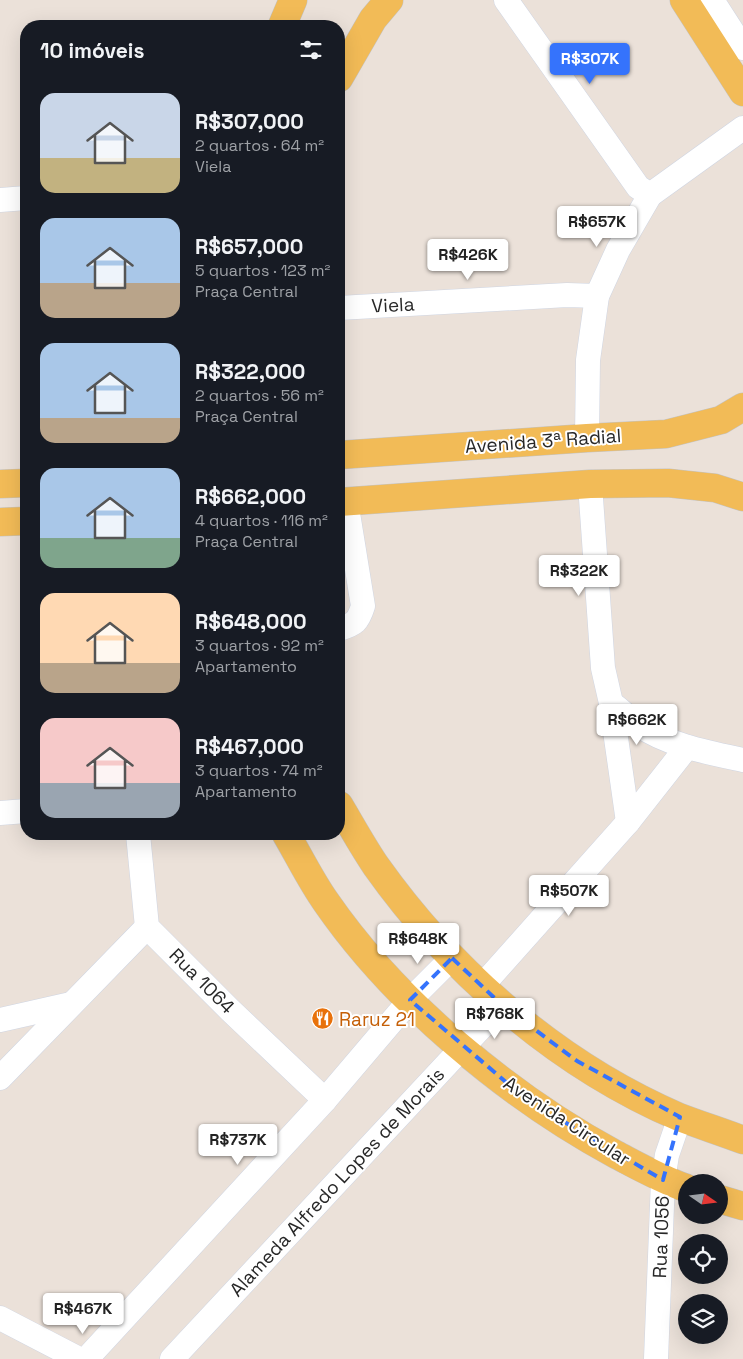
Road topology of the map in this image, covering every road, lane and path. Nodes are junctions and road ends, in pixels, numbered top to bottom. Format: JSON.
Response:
{"nodes":[{"id":1,"x":293,"y":0,"type":"edge"},
{"id":2,"x":388,"y":0,"type":"edge"},
{"id":3,"x":506,"y":0,"type":"edge"},
{"id":4,"x":684,"y":0,"type":"edge"},
{"id":5,"x":712,"y":0,"type":"edge"},
{"id":6,"x":285,"y":20,"type":"edge"},
{"id":7,"x":743,"y":48,"type":"edge"},
{"id":8,"x":345,"y":68,"type":"edge"},
{"id":9,"x":743,"y":92,"type":"edge"},
{"id":10,"x":743,"y":128,"type":"edge"},
{"id":11,"x":650,"y":195,"type":"junction"},
{"id":12,"x":20,"y":198,"type":"edge"},
{"id":13,"x":0,"y":200,"type":"edge"},
{"id":14,"x":597,"y":296,"type":"junction"},
{"id":15,"x":345,"y":308,"type":"edge"},
{"id":16,"x":743,"y":407,"type":"edge"},
{"id":17,"x":587,"y":438,"type":"junction"},
{"id":18,"x":345,"y":455,"type":"edge"},
{"id":19,"x":20,"y":482,"type":"edge"},
{"id":20,"x":0,"y":484,"type":"edge"},
{"id":21,"x":590,"y":484,"type":"junction"},
{"id":22,"x":743,"y":497,"type":"edge"},
{"id":23,"x":345,"y":502,"type":"edge"},
{"id":24,"x":345,"y":512,"type":"edge"},
{"id":25,"x":20,"y":521,"type":"edge"},
{"id":26,"x":0,"y":522,"type":"edge"},
{"id":27,"x":345,"y":627,"type":"edge"},
{"id":28,"x":612,"y":703,"type":"junction"},
{"id":29,"x":687,"y":747,"type":"junction"},
{"id":30,"x":743,"y":760,"type":"edge"},
{"id":31,"x":20,"y":812,"type":"edge"},
{"id":32,"x":0,"y":814,"type":"edge"},
{"id":33,"x":345,"y":815,"type":"edge"},
{"id":34,"x":628,"y":822,"type":"junction"},
{"id":35,"x":139,"y":840,"type":"edge"},
{"id":36,"x":290,"y":840,"type":"edge"},
{"id":37,"x":147,"y":927,"type":"junction"},
{"id":38,"x":452,"y":958,"type":"junction"},
{"id":39,"x":481,"y":986,"type":"junction"},
{"id":40,"x":410,"y":1000,"type":"junction"},
{"id":41,"x":71,"y":1004,"type":"junction"},
{"id":42,"x":502,"y":1005,"type":"junction"},
{"id":43,"x":0,"y":1020,"type":"edge"},
{"id":44,"x":462,"y":1048,"type":"junction"},
{"id":45,"x":0,"y":1078,"type":"edge"},
{"id":46,"x":325,"y":1100,"type":"junction"},
{"id":47,"x":680,"y":1117,"type":"junction"},
{"id":48,"x":743,"y":1140,"type":"edge"},
{"id":49,"x":675,"y":1184,"type":"edge"},
{"id":50,"x":728,"y":1202,"type":"edge"},
{"id":51,"x":743,"y":1206,"type":"edge"},
{"id":52,"x":0,"y":1318,"type":"edge"},
{"id":53,"x":88,"y":1358,"type":"edge"},
{"id":54,"x":172,"y":1359,"type":"edge"},
{"id":55,"x":656,"y":1359,"type":"edge"}],
"edges":[{"from":1,"to":6,"type":"main road"},
{"from":2,"to":8,"type":"main road"},
{"from":3,"to":11,"type":"street"},
{"from":4,"to":9,"type":"main road"},
{"from":5,"to":7,"type":"street"},
{"from":10,"to":11,"type":"street"},
{"from":11,"to":14,"type":"street"},
{"from":12,"to":13,"type":"street"},
{"from":14,"to":15,"type":"street","name":"Viela"},
{"from":14,"to":17,"type":"street"},
{"from":16,"to":17,"type":"main road","name":"Avenida 3ª Radial"},
{"from":17,"to":18,"type":"main road","name":"Avenida 3ª Radial"},
{"from":19,"to":20,"type":"main road"},
{"from":21,"to":22,"type":"main road"},
{"from":21,"to":23,"type":"main road"},
{"from":21,"to":28,"type":"street"},
{"from":24,"to":27,"type":"street"},
{"from":25,"to":26,"type":"main road"},
{"from":28,"to":29,"type":"street"},
{"from":28,"to":34,"type":"street"},
{"from":29,"to":30,"type":"street"},
{"from":29,"to":34,"type":"street"},
{"from":31,"to":32,"type":"street"},
{"from":33,"to":38,"type":"main road"},
{"from":34,"to":39,"type":"street"},
{"from":35,"to":37,"type":"street"},
{"from":36,"to":40,"type":"main road","name":"Avenida Circular"},
{"from":37,"to":41,"type":"street"},
{"from":37,"to":46,"type":"street","name":"Rua 1064"},
{"from":38,"to":39,"type":"main road"},
{"from":38,"to":40,"type":"street"},
{"from":39,"to":42,"type":"main road"},
{"from":40,"to":44,"type":"main road","name":"Avenida Circular"},
{"from":40,"to":46,"type":"street"},
{"from":41,"to":43,"type":"street"},
{"from":41,"to":45,"type":"street"},
{"from":42,"to":44,"type":"street","name":"Alameda Alfredo Lopes de Morais"},
{"from":42,"to":47,"type":"main road"},
{"from":44,"to":49,"type":"main road","name":"Avenida Circular"},
{"from":44,"to":54,"type":"street","name":"Alameda Alfredo Lopes de Morais"},
{"from":46,"to":53,"type":"street"},
{"from":47,"to":48,"type":"main road"},
{"from":47,"to":49,"type":"street","name":"Rua 1056"},
{"from":49,"to":55,"type":"street","name":"Rua 1056"},
{"from":50,"to":51,"type":"main road"},
{"from":52,"to":53,"type":"street"}]}
